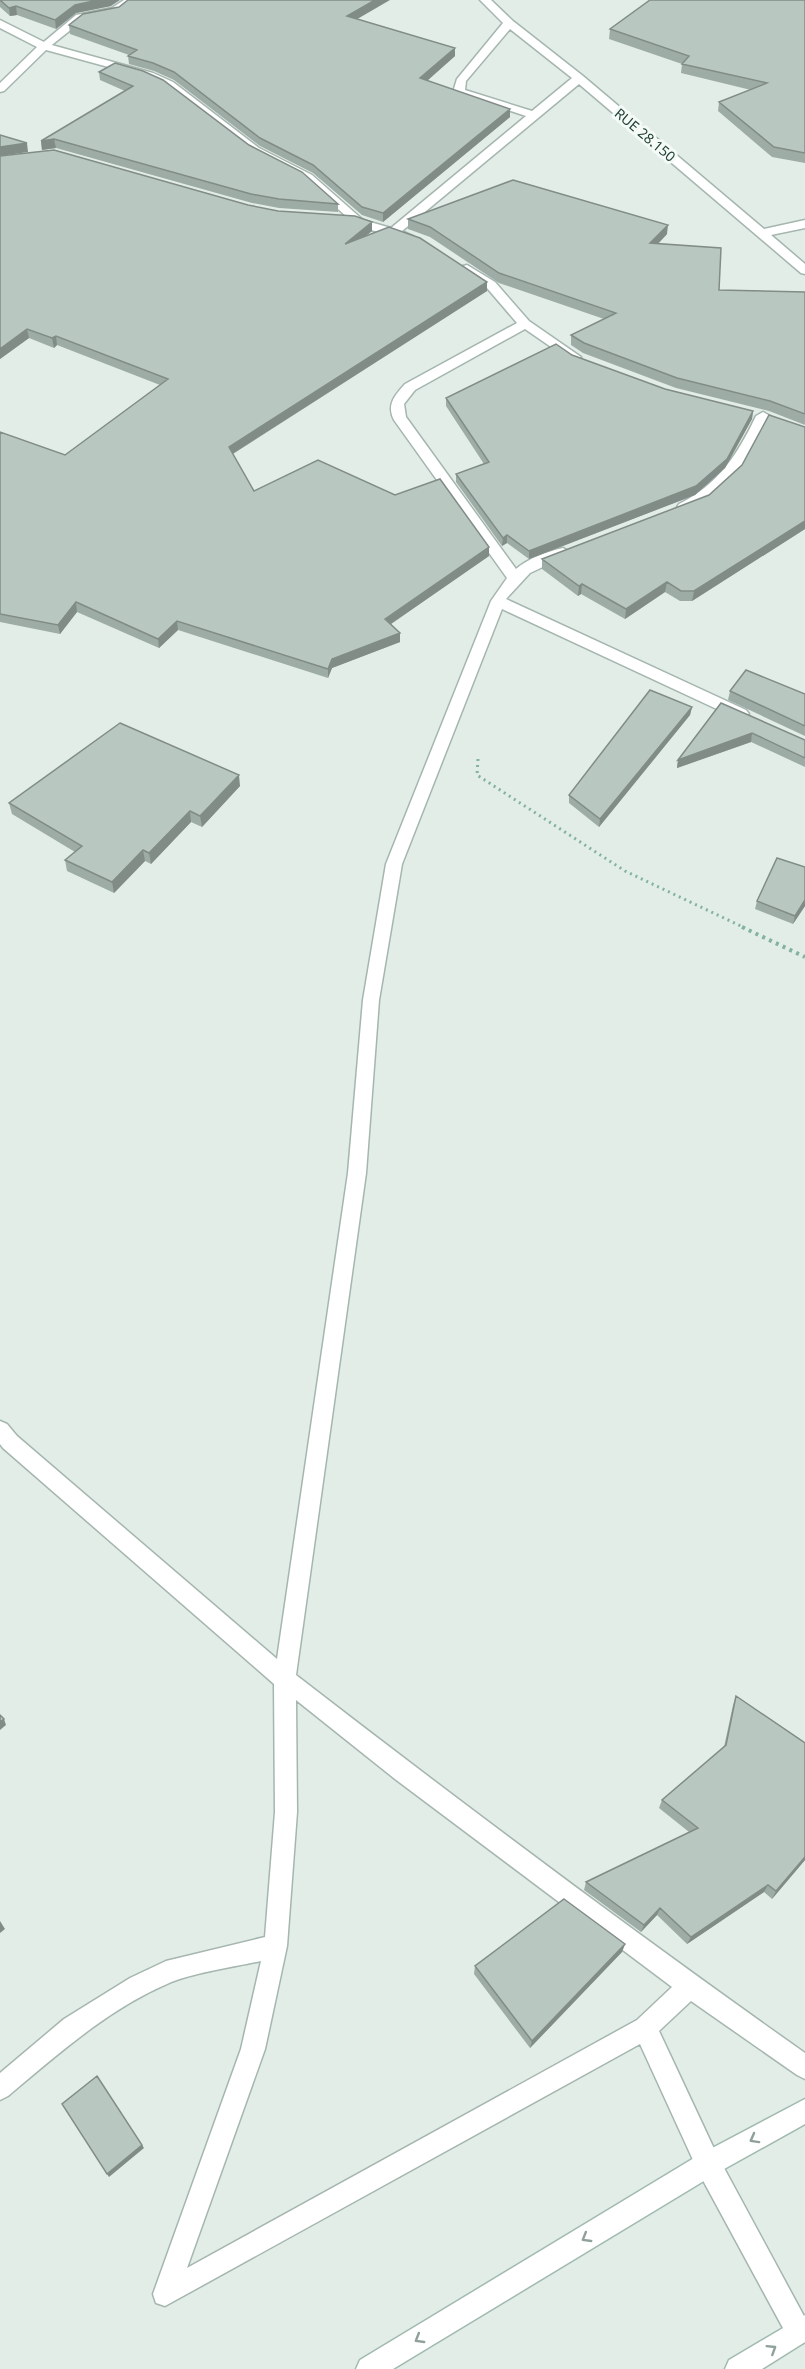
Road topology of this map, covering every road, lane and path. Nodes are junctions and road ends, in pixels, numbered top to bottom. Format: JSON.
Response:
{"nodes":[{"id":1,"x":131,"y":0,"type":"edge"},
{"id":2,"x":485,"y":0,"type":"edge"},
{"id":3,"x":0,"y":23,"type":"edge"},
{"id":4,"x":509,"y":23,"type":"junction"},
{"id":5,"x":44,"y":46,"type":"junction"},
{"id":6,"x":579,"y":78,"type":"junction"},
{"id":7,"x":0,"y":89,"type":"edge"},
{"id":8,"x":534,"y":114,"type":"junction"},
{"id":9,"x":336,"y":219,"type":"edge"},
{"id":10,"x":357,"y":220,"type":"junction"},
{"id":11,"x":805,"y":224,"type":"edge"},
{"id":12,"x":394,"y":231,"type":"junction"},
{"id":13,"x":761,"y":233,"type":"junction"},
{"id":14,"x":415,"y":239,"type":"edge"},
{"id":15,"x":453,"y":261,"type":"edge"},
{"id":16,"x":805,"y":270,"type":"edge"},
{"id":17,"x":525,"y":324,"type":"junction"},
{"id":18,"x":587,"y":362,"type":"edge"},
{"id":19,"x":762,"y":416,"type":"edge"},
{"id":20,"x":668,"y":513,"type":"edge"},
{"id":21,"x":574,"y":548,"type":"edge"},
{"id":22,"x":514,"y":577,"type":"junction"},
{"id":23,"x":498,"y":601,"type":"junction"},
{"id":24,"x":752,"y":719,"type":"edge"},
{"id":25,"x":439,"y":744,"type":"junction"},
{"id":26,"x":805,"y":957,"type":"edge"},
{"id":27,"x":0,"y":1430,"type":"edge"},
{"id":28,"x":285,"y":1679,"type":"junction"},
{"id":29,"x":276,"y":1946,"type":"junction"},
{"id":30,"x":690,"y":1986,"type":"junction"},
{"id":31,"x":645,"y":2028,"type":"junction"},
{"id":32,"x":805,"y":2067,"type":"edge"},
{"id":33,"x":0,"y":2088,"type":"edge"},
{"id":34,"x":805,"y":2111,"type":"edge"},
{"id":35,"x":708,"y":2164,"type":"junction"},
{"id":36,"x":802,"y":2330,"type":"edge"},
{"id":37,"x":369,"y":2369,"type":"edge"},
{"id":38,"x":738,"y":2369,"type":"edge"}],
"edges":[{"from":1,"to":5,"type":"street"},
{"from":2,"to":4,"type":"street","name":"RUE 28.150"},
{"from":3,"to":5,"type":"street"},
{"from":4,"to":6,"type":"street","name":"RUE 28.150"},
{"from":4,"to":8,"type":"street"},
{"from":5,"to":7,"type":"street"},
{"from":5,"to":10,"type":"street"},
{"from":6,"to":8,"type":"street"},
{"from":6,"to":13,"type":"street","name":"RUE 28.150"},
{"from":8,"to":12,"type":"street"},
{"from":9,"to":10,"type":"street"},
{"from":10,"to":12,"type":"street"},
{"from":11,"to":13,"type":"street"},
{"from":12,"to":14,"type":"street"},
{"from":13,"to":16,"type":"street","name":"RUE 28.150"},
{"from":15,"to":17,"type":"street"},
{"from":17,"to":18,"type":"street"},
{"from":17,"to":22,"type":"street"},
{"from":19,"to":20,"type":"street"},
{"from":21,"to":22,"type":"street"},
{"from":22,"to":23,"type":"street"},
{"from":23,"to":24,"type":"street"},
{"from":23,"to":25,"type":"street"},
{"from":25,"to":26,"type":"path"},
{"from":25,"to":28,"type":"street"},
{"from":27,"to":28,"type":"street"},
{"from":28,"to":29,"type":"street"},
{"from":28,"to":30,"type":"street"},
{"from":29,"to":31,"type":"street"},
{"from":29,"to":33,"type":"street"},
{"from":30,"to":31,"type":"street"},
{"from":30,"to":32,"type":"street"},
{"from":31,"to":35,"type":"street"},
{"from":34,"to":35,"type":"street","one_way":true},
{"from":35,"to":36,"type":"street"},
{"from":35,"to":37,"type":"street","one_way":true},
{"from":38,"to":36,"type":"street","one_way":true}]}
